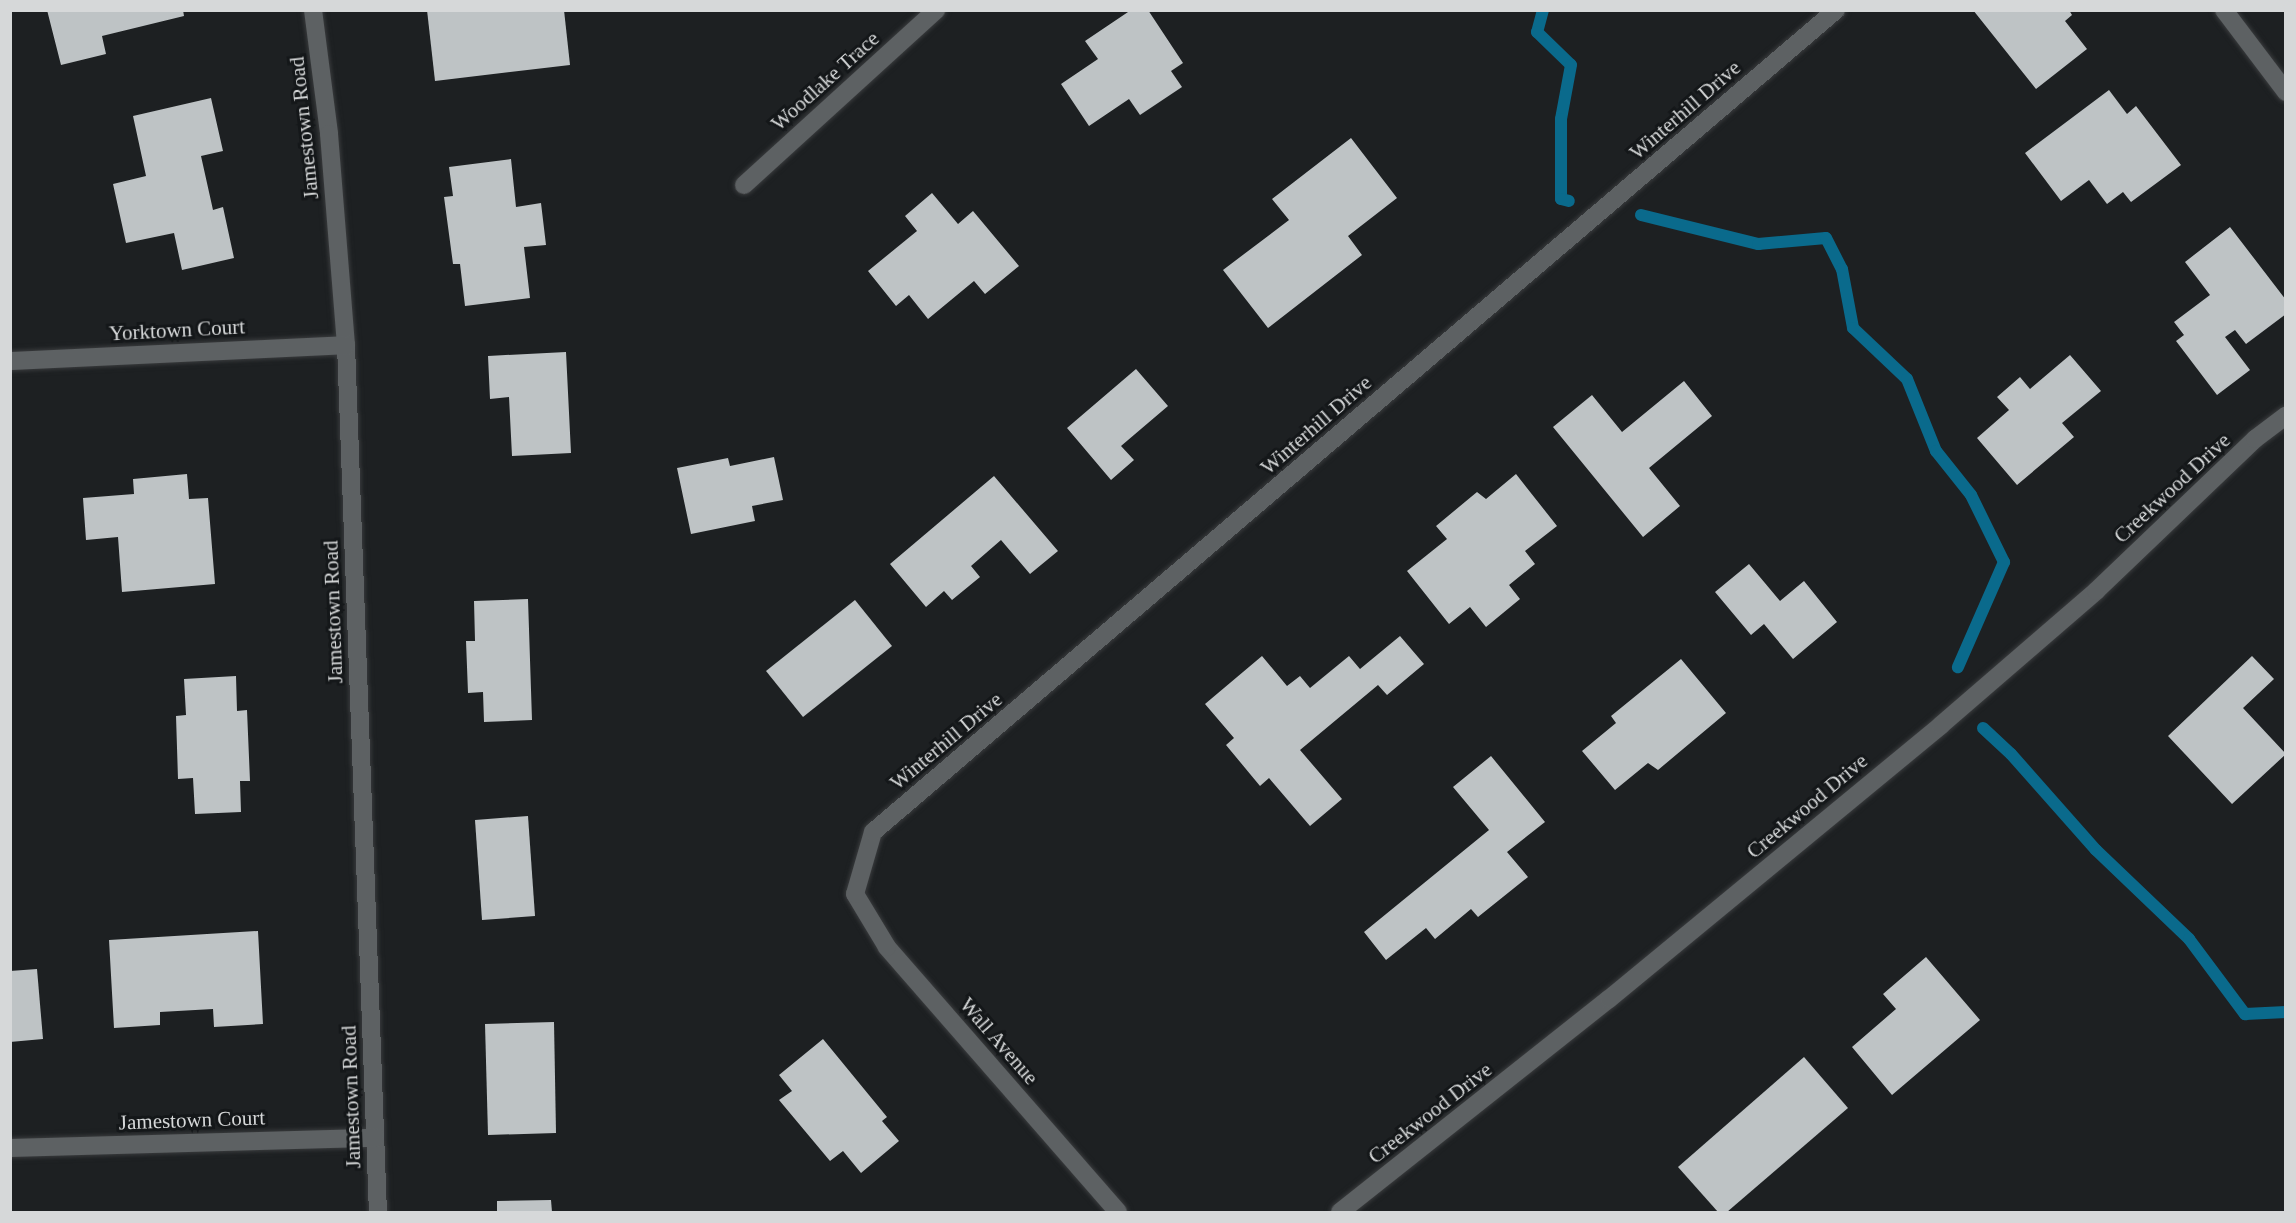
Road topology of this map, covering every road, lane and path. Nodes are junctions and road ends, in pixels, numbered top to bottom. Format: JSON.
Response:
{"nodes":[{"id":1,"x":313,"y":10,"type":"edge"},
{"id":2,"x":936,"y":10,"type":"edge"},
{"id":3,"x":1836,"y":10,"type":"edge"},
{"id":4,"x":2224,"y":10,"type":"edge"},
{"id":5,"x":2286,"y":92,"type":"edge"},
{"id":6,"x":744,"y":185,"type":"dead end"},
{"id":7,"x":346,"y":345,"type":"junction"},
{"id":8,"x":10,"y":361,"type":"edge"},
{"id":9,"x":2286,"y":416,"type":"edge"},
{"id":10,"x":855,"y":894,"type":"joint"},
{"id":11,"x":375,"y":1138,"type":"junction"},
{"id":12,"x":10,"y":1148,"type":"edge"},
{"id":13,"x":378,"y":1212,"type":"edge"},
{"id":14,"x":1118,"y":1212,"type":"edge"},
{"id":15,"x":1340,"y":1212,"type":"edge"}],
"edges":[{"from":1,"to":7,"type":"street","name":"Jamestown Road"},
{"from":2,"to":6,"type":"street","name":"Woodlake Trace"},
{"from":3,"to":10,"type":"street","name":"Winterhill Drive"},
{"from":4,"to":5,"type":"street"},
{"from":7,"to":8,"type":"street","name":"Yorktown Court"},
{"from":7,"to":11,"type":"street","name":"Jamestown Road"},
{"from":9,"to":15,"type":"street","name":"Creekwood Drive"},
{"from":10,"to":14,"type":"street","name":"Wall Avenue"},
{"from":11,"to":12,"type":"street","name":"Jamestown Court"},
{"from":11,"to":13,"type":"street","name":"Jamestown Road"}]}
